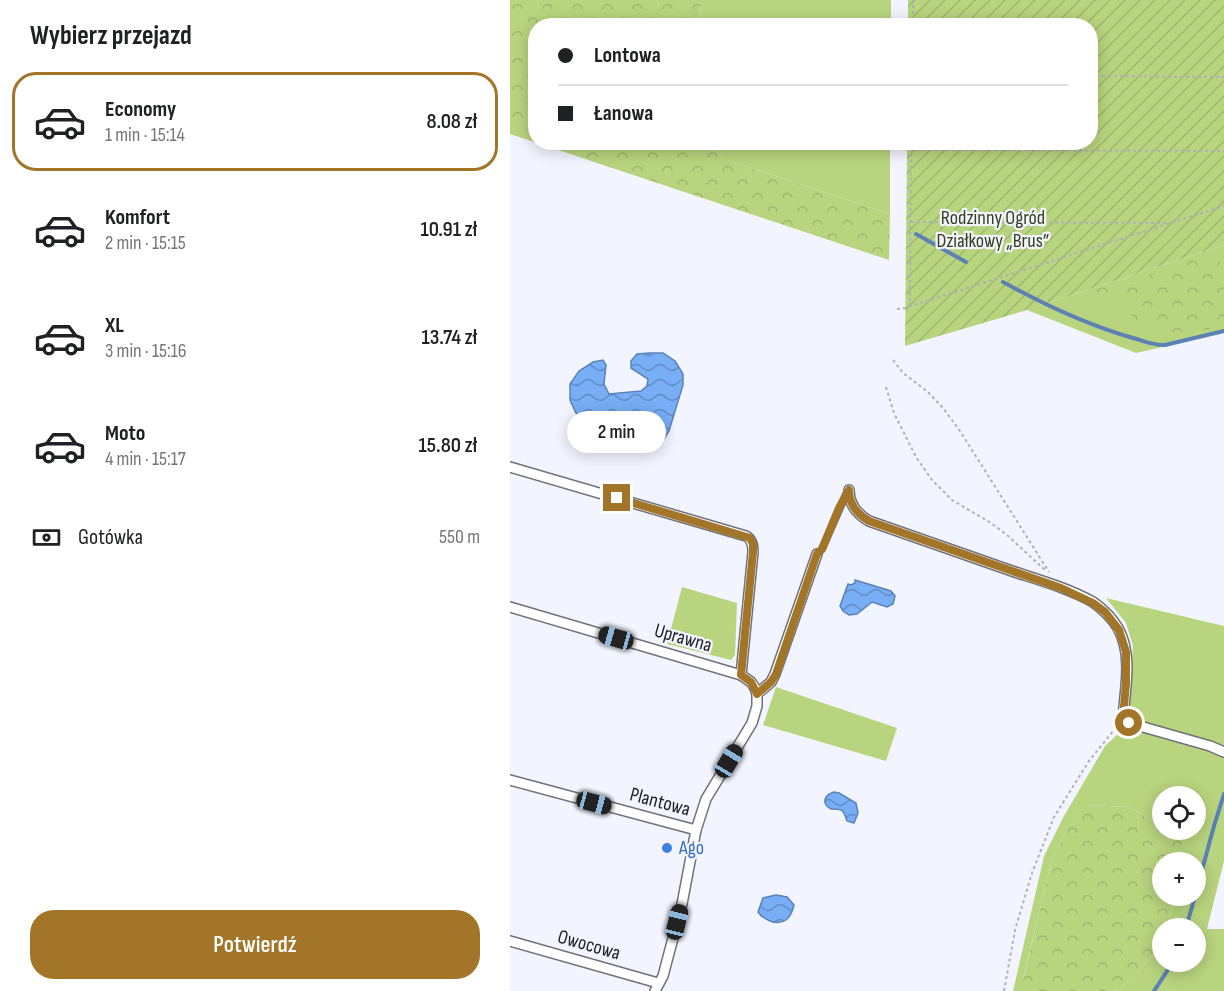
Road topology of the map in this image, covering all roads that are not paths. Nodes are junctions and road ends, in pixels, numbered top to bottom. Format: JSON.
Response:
{"nodes":[{"id":1,"x":510,"y":467,"type":"edge"},
{"id":2,"x":849,"y":490,"type":"joint"},
{"id":3,"x":817,"y":554,"type":"joint"},
{"id":4,"x":510,"y":607,"type":"edge"},
{"id":5,"x":741,"y":675,"type":"junction"},
{"id":6,"x":757,"y":694,"type":"junction"},
{"id":7,"x":1224,"y":752,"type":"edge"},
{"id":8,"x":510,"y":780,"type":"edge"},
{"id":9,"x":696,"y":830,"type":"junction"},
{"id":10,"x":510,"y":941,"type":"edge"},
{"id":11,"x":656,"y":987,"type":"edge"}],
"edges":[{"from":1,"to":5,"type":"street"},
{"from":2,"to":3,"type":"lane"},
{"from":2,"to":7,"type":"street"},
{"from":3,"to":6,"type":"street"},
{"from":4,"to":5,"type":"street","name":"Uprawna"},
{"from":5,"to":6,"type":"street"},
{"from":6,"to":9,"type":"street"},
{"from":8,"to":9,"type":"street","name":"Plantowa"},
{"from":9,"to":11,"type":"street"},
{"from":10,"to":11,"type":"street","name":"Owocowa"}]}
